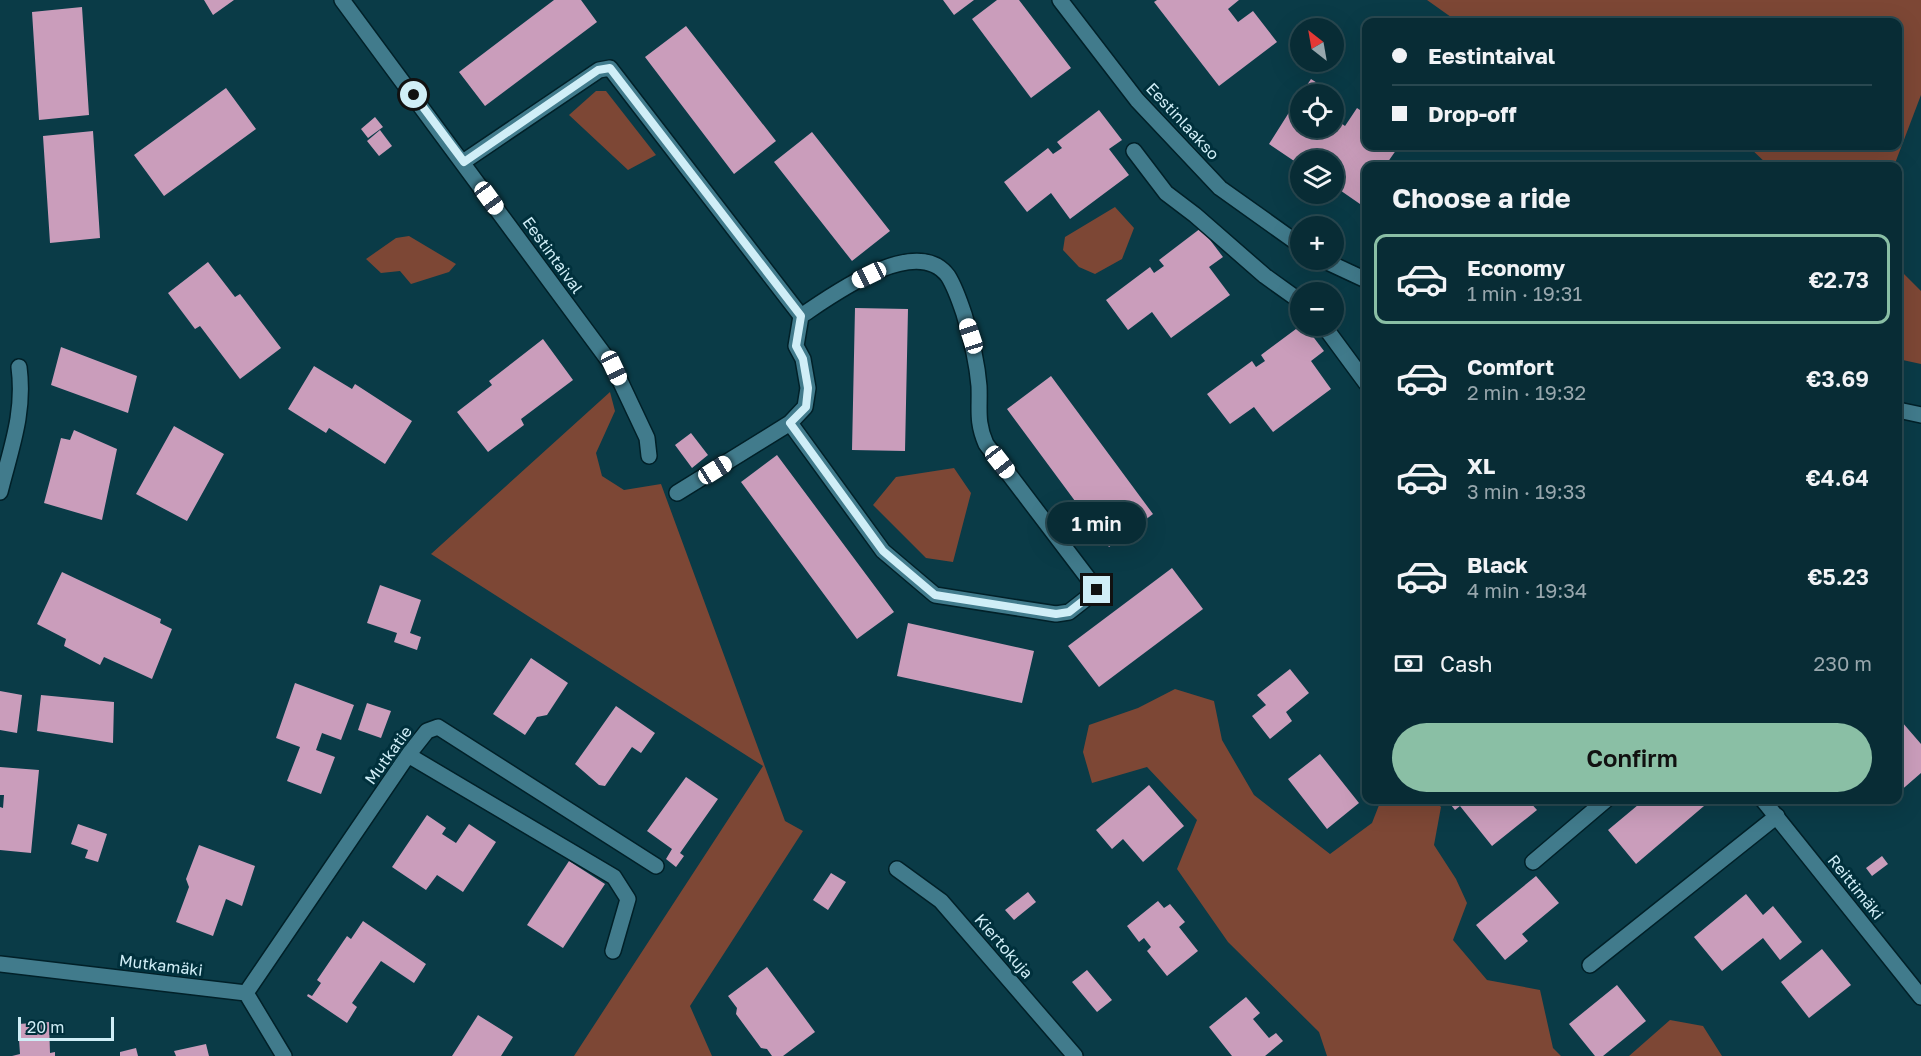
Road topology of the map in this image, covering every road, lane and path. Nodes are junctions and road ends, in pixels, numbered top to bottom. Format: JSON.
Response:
{"nodes":[{"id":1,"x":342,"y":0,"type":"edge"},
{"id":2,"x":1060,"y":0,"type":"edge"},
{"id":3,"x":1134,"y":152,"type":"dead end"},
{"id":4,"x":464,"y":162,"type":"junction"},
{"id":5,"x":1290,"y":238,"type":"edge"},
{"id":6,"x":1344,"y":270,"type":"edge"},
{"id":7,"x":1362,"y":278,"type":"edge"},
{"id":8,"x":1290,"y":295,"type":"edge"},
{"id":9,"x":801,"y":316,"type":"junction"},
{"id":10,"x":1331,"y":336,"type":"edge"},
{"id":11,"x":19,"y":367,"type":"dead end"},
{"id":12,"x":1362,"y":378,"type":"edge"},
{"id":13,"x":1902,"y":411,"type":"edge"},
{"id":14,"x":1921,"y":415,"type":"edge"},
{"id":15,"x":790,"y":423,"type":"junction"},
{"id":16,"x":649,"y":456,"type":"dead end"},
{"id":17,"x":0,"y":492,"type":"edge"},
{"id":18,"x":677,"y":493,"type":"dead end"},
{"id":19,"x":408,"y":755,"type":"junction"},
{"id":20,"x":1601,"y":804,"type":"edge"},
{"id":21,"x":1766,"y":804,"type":"edge"},
{"id":22,"x":1777,"y":816,"type":"junction"},
{"id":23,"x":1533,"y":862,"type":"dead end"},
{"id":24,"x":656,"y":866,"type":"dead end"},
{"id":25,"x":897,"y":869,"type":"dead end"},
{"id":26,"x":613,"y":951,"type":"dead end"},
{"id":27,"x":0,"y":964,"type":"edge"},
{"id":28,"x":1590,"y":965,"type":"dead end"},
{"id":29,"x":246,"y":993,"type":"junction"},
{"id":30,"x":1921,"y":997,"type":"edge"},
{"id":31,"x":284,"y":1056,"type":"edge"},
{"id":32,"x":1075,"y":1056,"type":"edge"}],
"edges":[{"from":1,"to":4,"type":"street","name":"Eestintaival"},
{"from":2,"to":5,"type":"street","name":"Eestinlaakso"},
{"from":3,"to":8,"type":"street"},
{"from":4,"to":9,"type":"street"},
{"from":4,"to":16,"type":"street","name":"Eestintaival"},
{"from":6,"to":7,"type":"street"},
{"from":9,"to":15,"type":"street"},
{"from":9,"to":15,"type":"street"},
{"from":10,"to":12,"type":"street"},
{"from":11,"to":17,"type":"street"},
{"from":13,"to":14,"type":"street"},
{"from":15,"to":18,"type":"street"},
{"from":19,"to":24,"type":"street","name":"Mutkatie"},
{"from":19,"to":26,"type":"street"},
{"from":19,"to":29,"type":"street","name":"Mutkatie"},
{"from":20,"to":23,"type":"street"},
{"from":21,"to":22,"type":"street","name":"Reittimäki"},
{"from":22,"to":28,"type":"street"},
{"from":22,"to":30,"type":"street","name":"Reittimäki"},
{"from":25,"to":32,"type":"street","name":"Kiertokuja"},
{"from":27,"to":29,"type":"street","name":"Mutkamäki"},
{"from":29,"to":31,"type":"street"}]}
